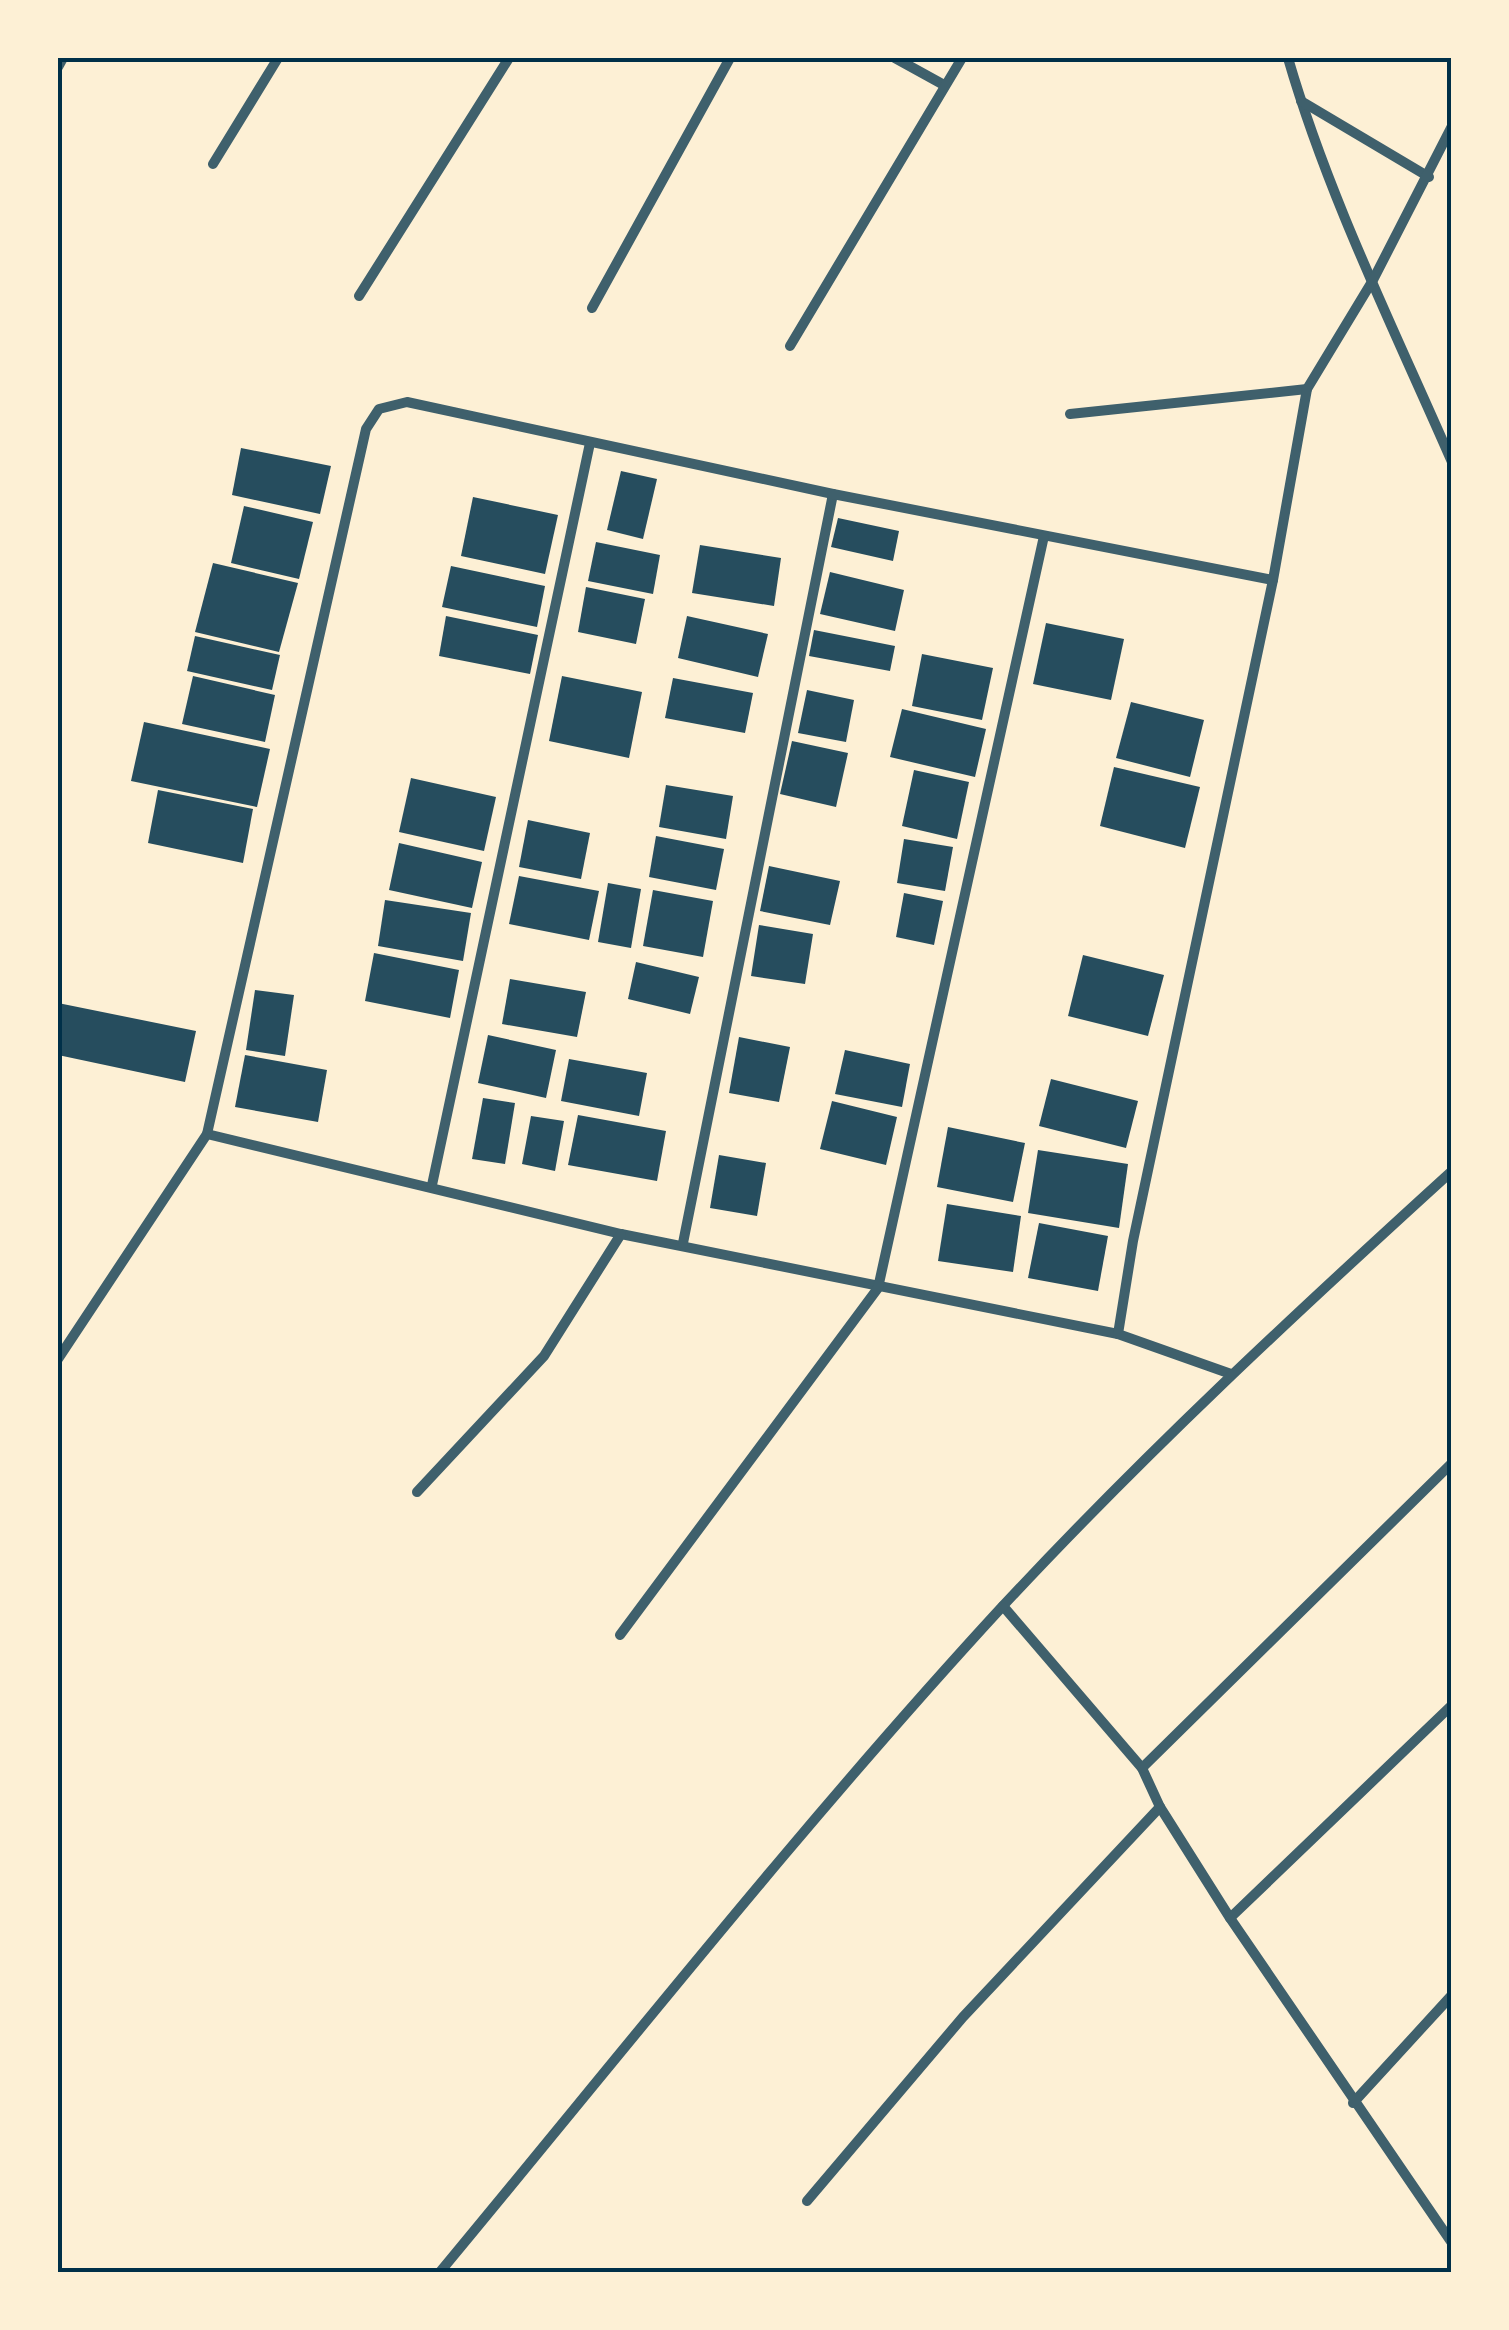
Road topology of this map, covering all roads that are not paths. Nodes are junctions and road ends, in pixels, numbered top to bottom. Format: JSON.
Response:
{"nodes":[{"id":1,"x":63,"y":58,"type":"edge"},
{"id":2,"x":278,"y":58,"type":"edge"},
{"id":3,"x":508,"y":58,"type":"edge"},
{"id":4,"x":730,"y":58,"type":"edge"},
{"id":5,"x":895,"y":58,"type":"edge"},
{"id":6,"x":962,"y":58,"type":"edge"},
{"id":7,"x":1288,"y":58,"type":"edge"},
{"id":8,"x":58,"y":67,"type":"edge"},
{"id":9,"x":944,"y":85,"type":"junction"},
{"id":10,"x":1300,"y":100,"type":"junction"},
{"id":11,"x":1452,"y":126,"type":"edge"},
{"id":12,"x":213,"y":164,"type":"dead end"},
{"id":13,"x":1429,"y":177,"type":"junction"},
{"id":14,"x":1373,"y":280,"type":"junction"},
{"id":15,"x":359,"y":296,"type":"dead end"},
{"id":16,"x":592,"y":308,"type":"dead end"},
{"id":17,"x":790,"y":346,"type":"dead end"},
{"id":18,"x":1307,"y":389,"type":"junction"},
{"id":19,"x":1070,"y":414,"type":"dead end"},
{"id":20,"x":590,"y":443,"type":"junction"},
{"id":21,"x":1452,"y":462,"type":"edge"},
{"id":22,"x":833,"y":494,"type":"junction"},
{"id":23,"x":1044,"y":536,"type":"junction"},
{"id":24,"x":1273,"y":580,"type":"junction"},
{"id":25,"x":208,"y":1134,"type":"junction"},
{"id":26,"x":1452,"y":1171,"type":"edge"},
{"id":27,"x":432,"y":1185,"type":"junction"},
{"id":28,"x":622,"y":1234,"type":"junction"},
{"id":29,"x":683,"y":1244,"type":"junction"},
{"id":30,"x":878,"y":1288,"type":"junction"},
{"id":31,"x":1118,"y":1334,"type":"junction"},
{"id":32,"x":58,"y":1359,"type":"edge"},
{"id":33,"x":1231,"y":1374,"type":"junction"},
{"id":34,"x":1452,"y":1463,"type":"edge"},
{"id":35,"x":417,"y":1492,"type":"dead end"},
{"id":36,"x":1003,"y":1606,"type":"junction"},
{"id":37,"x":620,"y":1635,"type":"dead end"},
{"id":38,"x":1452,"y":1705,"type":"edge"},
{"id":39,"x":1142,"y":1768,"type":"junction"},
{"id":40,"x":1160,"y":1807,"type":"junction"},
{"id":41,"x":1230,"y":1918,"type":"junction"},
{"id":42,"x":1452,"y":1995,"type":"edge"},
{"id":43,"x":1354,"y":2103,"type":"junction"},
{"id":44,"x":806,"y":2201,"type":"dead end"},
{"id":45,"x":1450,"y":2235,"type":"edge"},
{"id":46,"x":440,"y":2272,"type":"edge"}],
"edges":[{"from":1,"to":8,"type":"street"},
{"from":2,"to":12,"type":"street"},
{"from":3,"to":15,"type":"street"},
{"from":4,"to":16,"type":"street"},
{"from":5,"to":9,"type":"street"},
{"from":6,"to":9,"type":"street"},
{"from":7,"to":10,"type":"street"},
{"from":9,"to":17,"type":"street"},
{"from":10,"to":13,"type":"street"},
{"from":10,"to":14,"type":"street"},
{"from":11,"to":13,"type":"street"},
{"from":13,"to":14,"type":"street"},
{"from":14,"to":18,"type":"street"},
{"from":14,"to":21,"type":"street"},
{"from":18,"to":19,"type":"street"},
{"from":18,"to":24,"type":"street"},
{"from":20,"to":22,"type":"street"},
{"from":20,"to":25,"type":"street"},
{"from":20,"to":27,"type":"street"},
{"from":22,"to":23,"type":"street"},
{"from":22,"to":29,"type":"street"},
{"from":23,"to":24,"type":"street"},
{"from":23,"to":30,"type":"street"},
{"from":24,"to":31,"type":"street"},
{"from":25,"to":27,"type":"street"},
{"from":25,"to":32,"type":"street"},
{"from":26,"to":33,"type":"street"},
{"from":27,"to":28,"type":"street"},
{"from":28,"to":29,"type":"street"},
{"from":28,"to":35,"type":"street"},
{"from":29,"to":30,"type":"street"},
{"from":30,"to":31,"type":"street"},
{"from":30,"to":37,"type":"street"},
{"from":31,"to":33,"type":"street"},
{"from":33,"to":36,"type":"street"},
{"from":34,"to":39,"type":"street"},
{"from":36,"to":39,"type":"street"},
{"from":36,"to":46,"type":"street"},
{"from":38,"to":41,"type":"street"},
{"from":39,"to":40,"type":"street"},
{"from":40,"to":41,"type":"street"},
{"from":40,"to":44,"type":"street"},
{"from":41,"to":43,"type":"street"},
{"from":42,"to":43,"type":"street"},
{"from":43,"to":45,"type":"street"}]}
